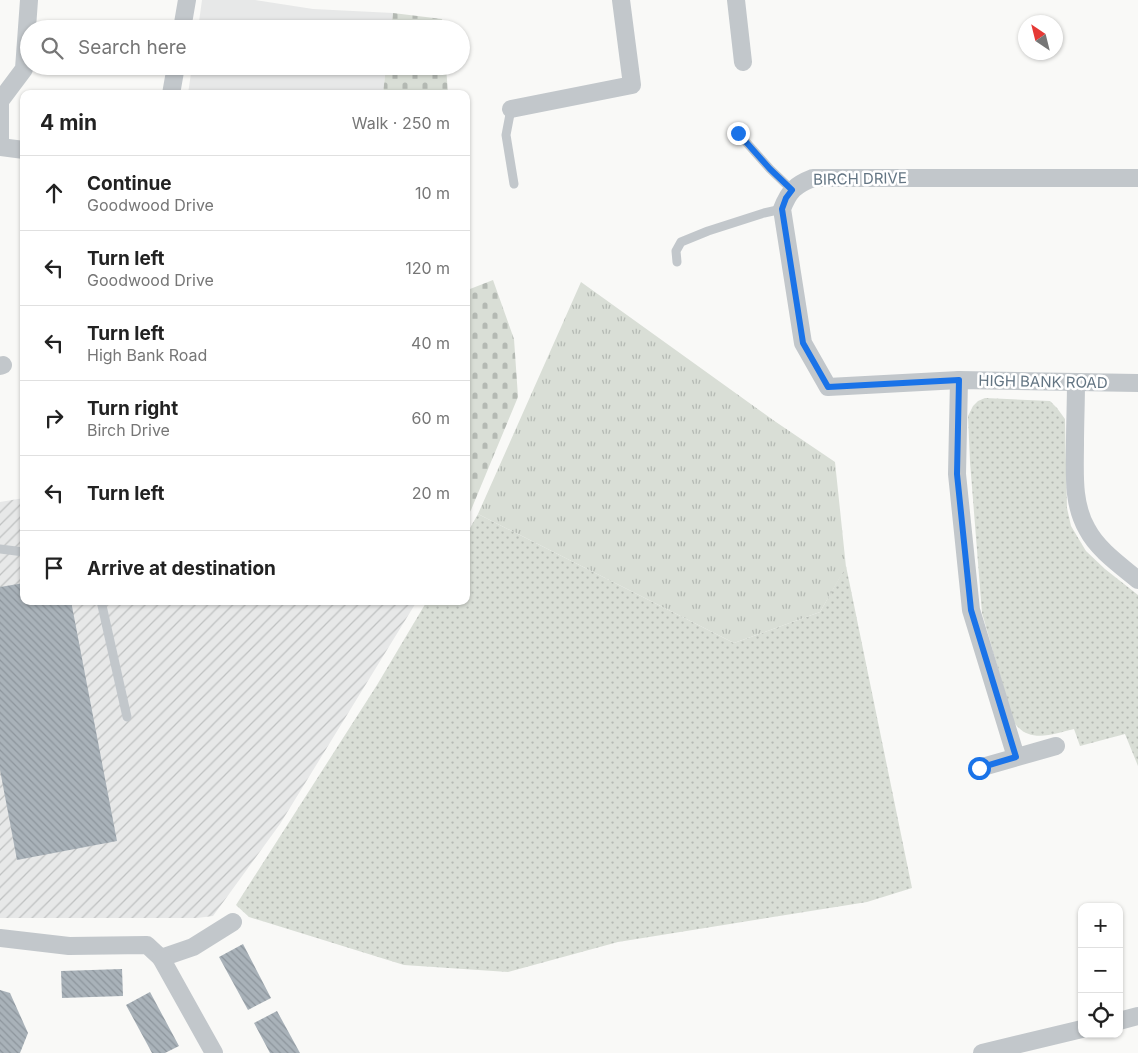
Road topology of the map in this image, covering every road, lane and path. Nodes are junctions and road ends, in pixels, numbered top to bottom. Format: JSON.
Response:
{"nodes":[{"id":1,"x":29,"y":0,"type":"edge"},
{"id":2,"x":187,"y":0,"type":"edge"},
{"id":3,"x":620,"y":0,"type":"edge"},
{"id":4,"x":736,"y":0,"type":"edge"},
{"id":5,"x":28,"y":20,"type":"edge"},
{"id":6,"x":184,"y":20,"type":"edge"},
{"id":7,"x":743,"y":62,"type":"dead end"},
{"id":8,"x":20,"y":74,"type":"edge"},
{"id":9,"x":174,"y":75,"type":"edge"},
{"id":10,"x":172,"y":90,"type":"edge"},
{"id":11,"x":511,"y":109,"type":"joint"},
{"id":12,"x":738,"y":133,"type":"dead end"},
{"id":13,"x":0,"y":140,"type":"edge"},
{"id":14,"x":0,"y":147,"type":"edge"},
{"id":15,"x":20,"y":150,"type":"edge"},
{"id":16,"x":1138,"y":178,"type":"edge"},
{"id":17,"x":514,"y":184,"type":"dead end"},
{"id":18,"x":792,"y":190,"type":"junction"},
{"id":19,"x":782,"y":209,"type":"junction"},
{"id":20,"x":677,"y":262,"type":"dead end"},
{"id":21,"x":959,"y":380,"type":"junction"},
{"id":22,"x":1076,"y":382,"type":"junction"},
{"id":23,"x":1138,"y":383,"type":"edge"},
{"id":24,"x":0,"y":549,"type":"edge"},
{"id":25,"x":20,"y":552,"type":"edge"},
{"id":26,"x":1138,"y":580,"type":"edge"},
{"id":27,"x":102,"y":605,"type":"edge"},
{"id":28,"x":127,"y":717,"type":"dead end"},
{"id":29,"x":1056,"y":746,"type":"dead end"},
{"id":30,"x":1016,"y":757,"type":"junction"},
{"id":31,"x":979,"y":768,"type":"dead end"},
{"id":32,"x":233,"y":922,"type":"dead end"},
{"id":33,"x":0,"y":938,"type":"edge"},
{"id":34,"x":162,"y":958,"type":"junction"},
{"id":35,"x":1138,"y":1016,"type":"edge"},
{"id":36,"x":1123,"y":1019,"type":"edge"},
{"id":37,"x":1078,"y":1030,"type":"edge"},
{"id":38,"x":214,"y":1053,"type":"edge"},
{"id":39,"x":982,"y":1053,"type":"edge"}],
"edges":[{"from":1,"to":5,"type":"street"},
{"from":2,"to":6,"type":"street"},
{"from":3,"to":11,"type":"street"},
{"from":4,"to":7,"type":"street"},
{"from":8,"to":13,"type":"street"},
{"from":9,"to":10,"type":"street"},
{"from":11,"to":17,"type":"lane"},
{"from":12,"to":18,"type":"lane"},
{"from":14,"to":15,"type":"street"},
{"from":16,"to":18,"type":"street","name":"BIRCH DRIVE"},
{"from":18,"to":19,"type":"street","name":"BIRCH DRIVE"},
{"from":19,"to":20,"type":"lane"},
{"from":19,"to":21,"type":"street","name":"HIGH BANK ROAD"},
{"from":21,"to":22,"type":"street","name":"HIGH BANK ROAD"},
{"from":21,"to":30,"type":"street"},
{"from":22,"to":23,"type":"street","name":"HIGH BANK ROAD"},
{"from":22,"to":26,"type":"street"},
{"from":24,"to":25,"type":"lane"},
{"from":27,"to":28,"type":"lane"},
{"from":29,"to":30,"type":"street"},
{"from":30,"to":31,"type":"street"},
{"from":32,"to":34,"type":"street"},
{"from":33,"to":34,"type":"street"},
{"from":34,"to":38,"type":"street"},
{"from":35,"to":36,"type":"street"},
{"from":37,"to":39,"type":"street"}]}
